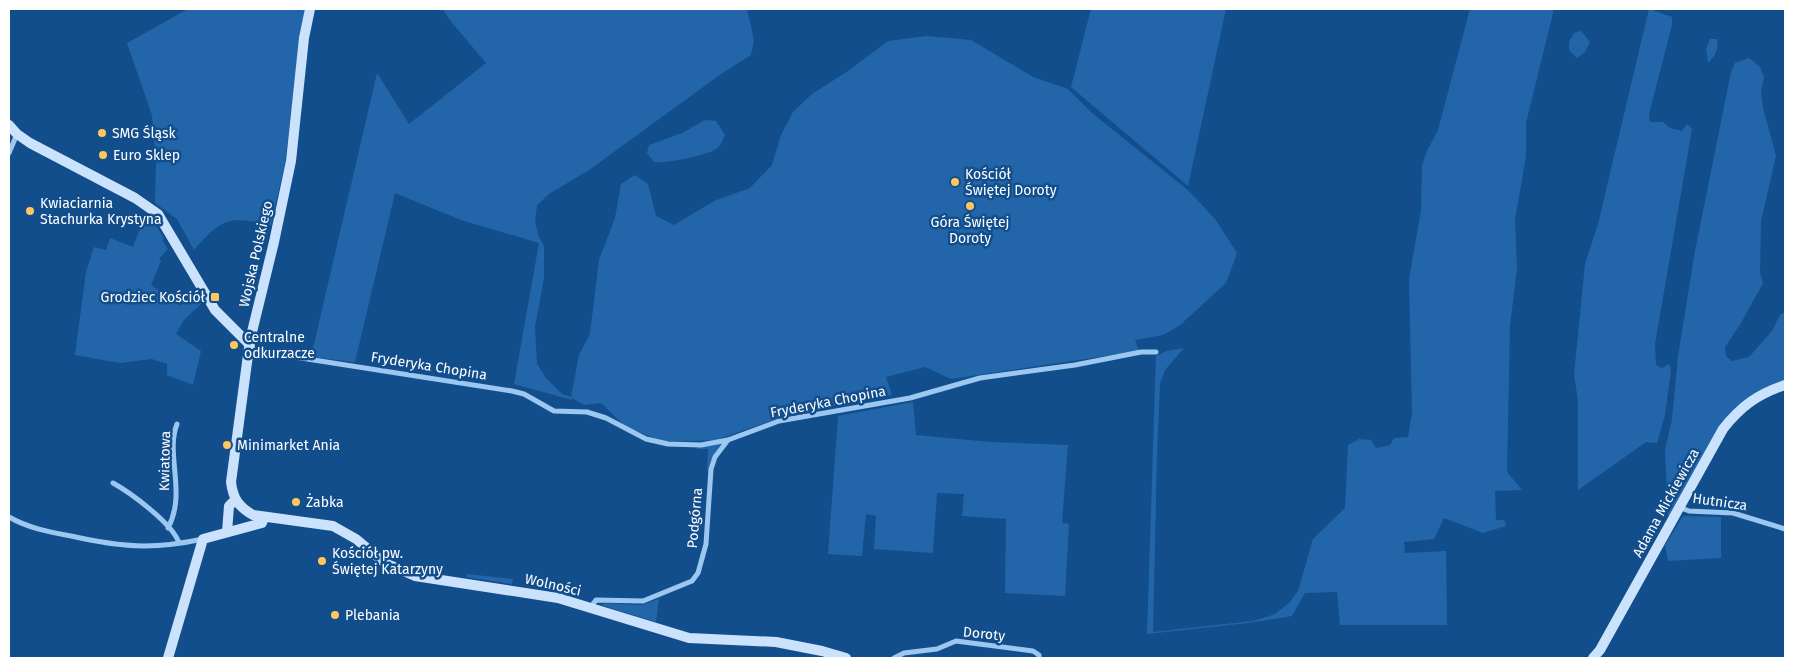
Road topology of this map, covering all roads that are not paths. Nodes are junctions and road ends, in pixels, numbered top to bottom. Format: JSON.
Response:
{"nodes":[{"id":1,"x":310,"y":9,"type":"edge"},
{"id":2,"x":9,"y":125,"type":"edge"},
{"id":3,"x":17,"y":134,"type":"junction"},
{"id":4,"x":9,"y":153,"type":"edge"},
{"id":5,"x":250,"y":345,"type":"junction"},
{"id":6,"x":1156,"y":352,"type":"dead end"},
{"id":7,"x":1785,"y":385,"type":"edge"},
{"id":8,"x":177,"y":424,"type":"dead end"},
{"id":9,"x":728,"y":440,"type":"junction"},
{"id":10,"x":113,"y":483,"type":"dead end"},
{"id":11,"x":235,"y":500,"type":"junction"},
{"id":12,"x":1679,"y":507,"type":"junction"},
{"id":13,"x":9,"y":517,"type":"edge"},
{"id":14,"x":264,"y":518,"type":"junction"},
{"id":15,"x":168,"y":528,"type":"junction"},
{"id":16,"x":1785,"y":528,"type":"edge"},
{"id":17,"x":227,"y":532,"type":"junction"},
{"id":18,"x":203,"y":539,"type":"junction"},
{"id":19,"x":179,"y":544,"type":"junction"},
{"id":20,"x":590,"y":608,"type":"junction"},
{"id":21,"x":168,"y":658,"type":"edge"},
{"id":22,"x":846,"y":658,"type":"edge"},
{"id":23,"x":894,"y":658,"type":"edge"},
{"id":24,"x":1039,"y":658,"type":"edge"},
{"id":25,"x":1593,"y":658,"type":"edge"}],
"edges":[{"from":1,"to":5,"type":"street","name":"Wojska Polskiego"},
{"from":2,"to":3,"type":"street"},
{"from":3,"to":4,"type":"street"},
{"from":3,"to":5,"type":"street"},
{"from":5,"to":9,"type":"street","name":"Fryderyka Chopina"},
{"from":5,"to":11,"type":"street","name":"Wojska Polskiego"},
{"from":6,"to":9,"type":"street","name":"Fryderyka Chopina"},
{"from":7,"to":12,"type":"street","name":"Adama Mickiewicza"},
{"from":8,"to":15,"type":"street","name":"Kwiatowa"},
{"from":9,"to":20,"type":"street","name":"Podgórna"},
{"from":10,"to":15,"type":"street"},
{"from":11,"to":14,"type":"street","name":"Wolności"},
{"from":11,"to":17,"type":"street","name":"Wojska Polskiego"},
{"from":12,"to":16,"type":"street","name":"Hutnicza"},
{"from":12,"to":25,"type":"street","name":"Adama Mickiewicza"},
{"from":13,"to":19,"type":"street"},
{"from":14,"to":17,"type":"street"},
{"from":14,"to":20,"type":"street","name":"Wolności"},
{"from":15,"to":19,"type":"street"},
{"from":17,"to":18,"type":"street"},
{"from":18,"to":19,"type":"street"},
{"from":18,"to":21,"type":"street"},
{"from":20,"to":22,"type":"street","name":"Wolności"},
{"from":23,"to":24,"type":"street","name":"Doroty"}]}
